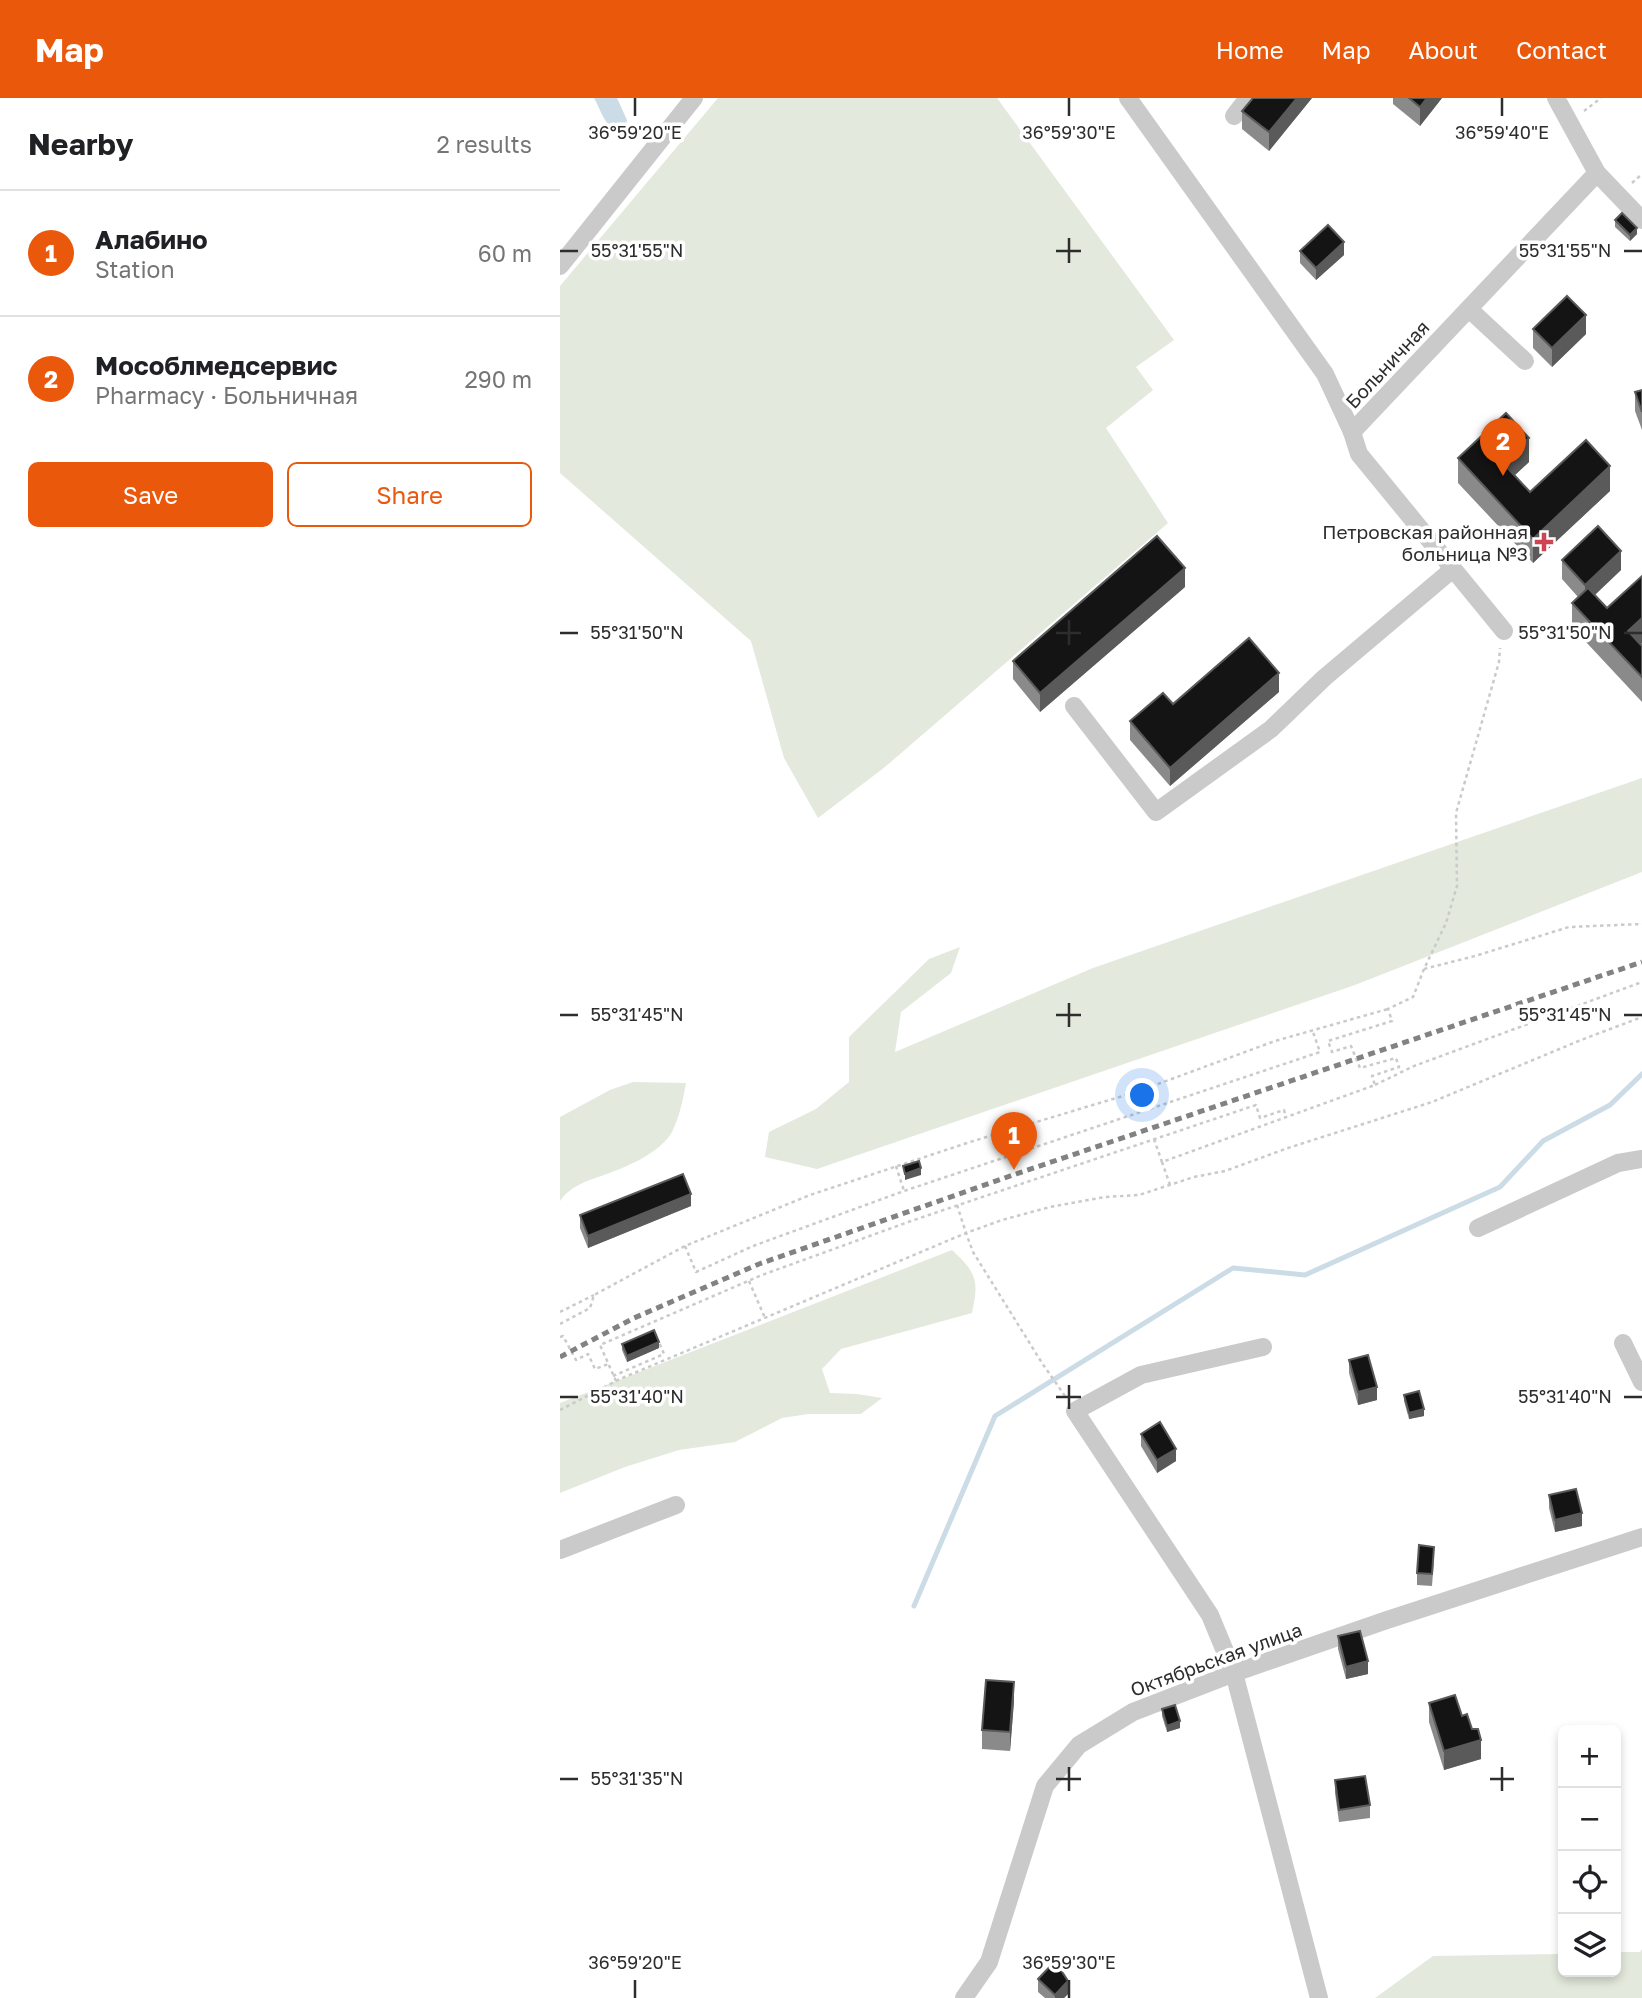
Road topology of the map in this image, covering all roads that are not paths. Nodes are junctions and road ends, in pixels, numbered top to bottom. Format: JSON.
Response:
{"nodes":[{"id":1,"x":694,"y":98,"type":"edge"},
{"id":2,"x":1128,"y":98,"type":"edge"},
{"id":3,"x":1248,"y":98,"type":"edge"},
{"id":4,"x":1556,"y":98,"type":"edge"},
{"id":5,"x":1234,"y":117,"type":"dead end"},
{"id":6,"x":1597,"y":173,"type":"junction"},
{"id":7,"x":1642,"y":220,"type":"edge"},
{"id":8,"x":560,"y":266,"type":"edge"},
{"id":9,"x":1469,"y":309,"type":"junction"},
{"id":10,"x":1525,"y":361,"type":"dead end"},
{"id":11,"x":1352,"y":432,"type":"junction"},
{"id":12,"x":1453,"y":569,"type":"junction"},
{"id":13,"x":1504,"y":631,"type":"road end"},
{"id":14,"x":1074,"y":706,"type":"dead end"},
{"id":15,"x":1642,"y":1159,"type":"edge"},
{"id":16,"x":1478,"y":1228,"type":"dead end"},
{"id":17,"x":1623,"y":1343,"type":"dead end"},
{"id":18,"x":1263,"y":1347,"type":"dead end"},
{"id":19,"x":1642,"y":1382,"type":"edge"},
{"id":20,"x":676,"y":1505,"type":"dead end"},
{"id":21,"x":1642,"y":1537,"type":"edge"},
{"id":22,"x":560,"y":1550,"type":"edge"},
{"id":23,"x":1234,"y":1673,"type":"junction"},
{"id":24,"x":964,"y":1998,"type":"edge"},
{"id":25,"x":1319,"y":1998,"type":"edge"}],
"edges":[{"from":1,"to":8,"type":"street"},
{"from":2,"to":11,"type":"street"},
{"from":3,"to":5,"type":"street"},
{"from":4,"to":6,"type":"street"},
{"from":6,"to":7,"type":"street"},
{"from":6,"to":9,"type":"street","name":"Больничная"},
{"from":9,"to":10,"type":"street"},
{"from":9,"to":11,"type":"street","name":"Больничная"},
{"from":11,"to":12,"type":"street","name":"Больничная"},
{"from":12,"to":13,"type":"street","name":"Больничная"},
{"from":12,"to":14,"type":"street"},
{"from":15,"to":16,"type":"street"},
{"from":17,"to":19,"type":"street"},
{"from":18,"to":23,"type":"street"},
{"from":20,"to":22,"type":"street"},
{"from":21,"to":23,"type":"street","name":"Октябрьская улица"},
{"from":23,"to":24,"type":"street","name":"Октябрьская улица"},
{"from":23,"to":25,"type":"street"}]}
